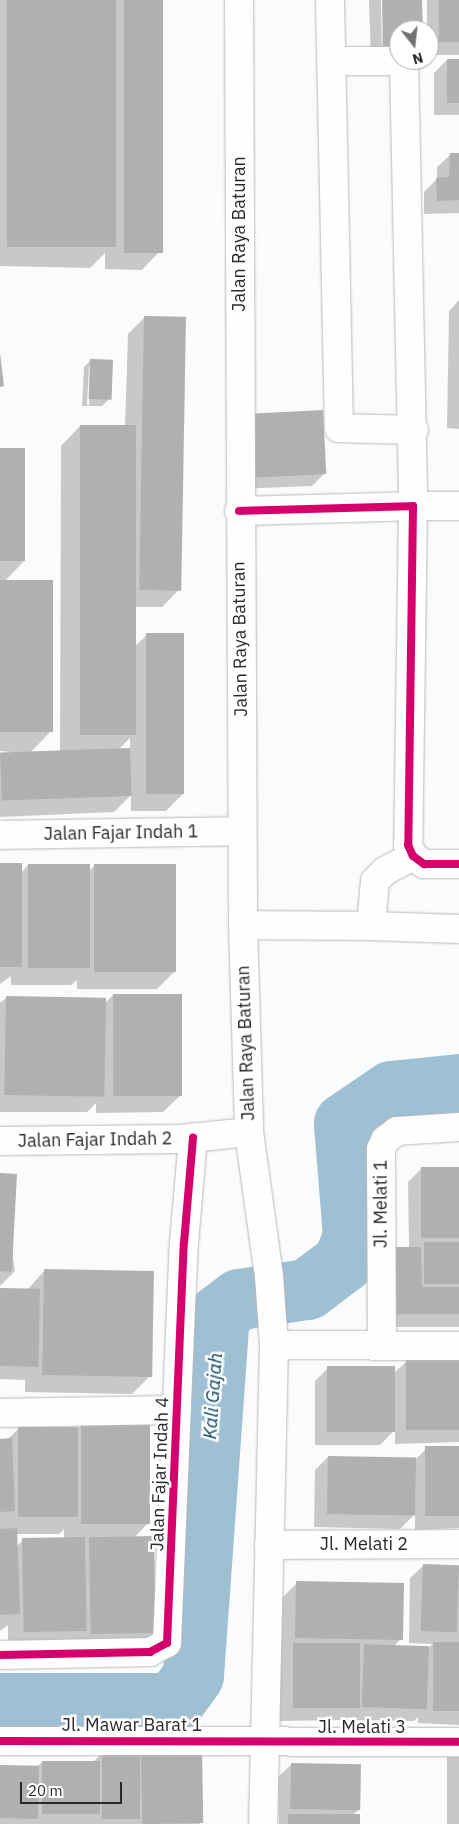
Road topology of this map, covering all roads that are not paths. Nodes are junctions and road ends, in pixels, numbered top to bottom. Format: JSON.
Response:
{"nodes":[{"id":1,"x":238,"y":0,"type":"edge"},
{"id":2,"x":330,"y":0,"type":"edge"},
{"id":3,"x":331,"y":61,"type":"junction"},
{"id":4,"x":414,"y":430,"type":"junction"},
{"id":5,"x":413,"y":506,"type":"junction"},
{"id":6,"x":459,"y":506,"type":"edge"},
{"id":7,"x":239,"y":511,"type":"junction"},
{"id":8,"x":242,"y":831,"type":"junction"},
{"id":9,"x":0,"y":835,"type":"edge"},
{"id":10,"x":413,"y":856,"type":"junction"},
{"id":11,"x":459,"y":864,"type":"edge"},
{"id":12,"x":243,"y":926,"type":"junction"},
{"id":13,"x":371,"y":926,"type":"junction"},
{"id":14,"x":459,"y":929,"type":"edge"},
{"id":15,"x":459,"y":1128,"type":"edge"},
{"id":16,"x":249,"y":1132,"type":"junction"},
{"id":17,"x":193,"y":1137,"type":"junction"},
{"id":18,"x":0,"y":1141,"type":"edge"},
{"id":19,"x":273,"y":1332,"type":"junction"},
{"id":20,"x":382,"y":1346,"type":"junction"},
{"id":21,"x":459,"y":1346,"type":"edge"},
{"id":22,"x":177,"y":1410,"type":"junction"},
{"id":23,"x":0,"y":1413,"type":"edge"},
{"id":24,"x":459,"y":1544,"type":"edge"},
{"id":25,"x":269,"y":1545,"type":"junction"},
{"id":26,"x":0,"y":1655,"type":"edge"},
{"id":27,"x":264,"y":1740,"type":"junction"},
{"id":28,"x":0,"y":1741,"type":"edge"},
{"id":29,"x":459,"y":1742,"type":"edge"},
{"id":30,"x":263,"y":1824,"type":"edge"}],
"edges":[{"from":1,"to":7,"type":"street","name":"Jalan Raya Baturan"},
{"from":2,"to":3,"type":"street"},
{"from":3,"to":4,"type":"street"},
{"from":3,"to":4,"type":"street"},
{"from":4,"to":5,"type":"street"},
{"from":5,"to":6,"type":"street"},
{"from":5,"to":7,"type":"street"},
{"from":5,"to":10,"type":"street"},
{"from":7,"to":8,"type":"street","name":"Jalan Raya Baturan"},
{"from":8,"to":9,"type":"street","name":"Jalan Fajar Indah 1"},
{"from":8,"to":12,"type":"street","name":"Jalan Raya Baturan"},
{"from":10,"to":11,"type":"street"},
{"from":10,"to":13,"type":"street"},
{"from":12,"to":13,"type":"street"},
{"from":12,"to":16,"type":"street","name":"Jalan Raya Baturan"},
{"from":13,"to":14,"type":"street"},
{"from":15,"to":20,"type":"street","name":"Jl. Melati 1"},
{"from":16,"to":17,"type":"street","name":"Jalan Fajar Indah 2"},
{"from":16,"to":19,"type":"street","name":"Jalan Raya Baturan"},
{"from":17,"to":18,"type":"street","name":"Jalan Fajar Indah 2"},
{"from":17,"to":22,"type":"street","name":"Jalan Fajar Indah 4"},
{"from":19,"to":20,"type":"street"},
{"from":19,"to":25,"type":"street","name":"Jalan Raya Baturan"},
{"from":20,"to":21,"type":"street"},
{"from":22,"to":23,"type":"street"},
{"from":22,"to":26,"type":"street","name":"Jalan Fajar Indah 4"},
{"from":24,"to":25,"type":"street","name":"Jl. Melati 2"},
{"from":25,"to":27,"type":"street","name":"Jalan Raya Baturan"},
{"from":27,"to":28,"type":"street","name":"Jl. Mawar Barat 1"},
{"from":27,"to":29,"type":"street","name":"Jl. Melati 3"},
{"from":27,"to":30,"type":"street","name":"Jalan Raya Baturan"}]}
